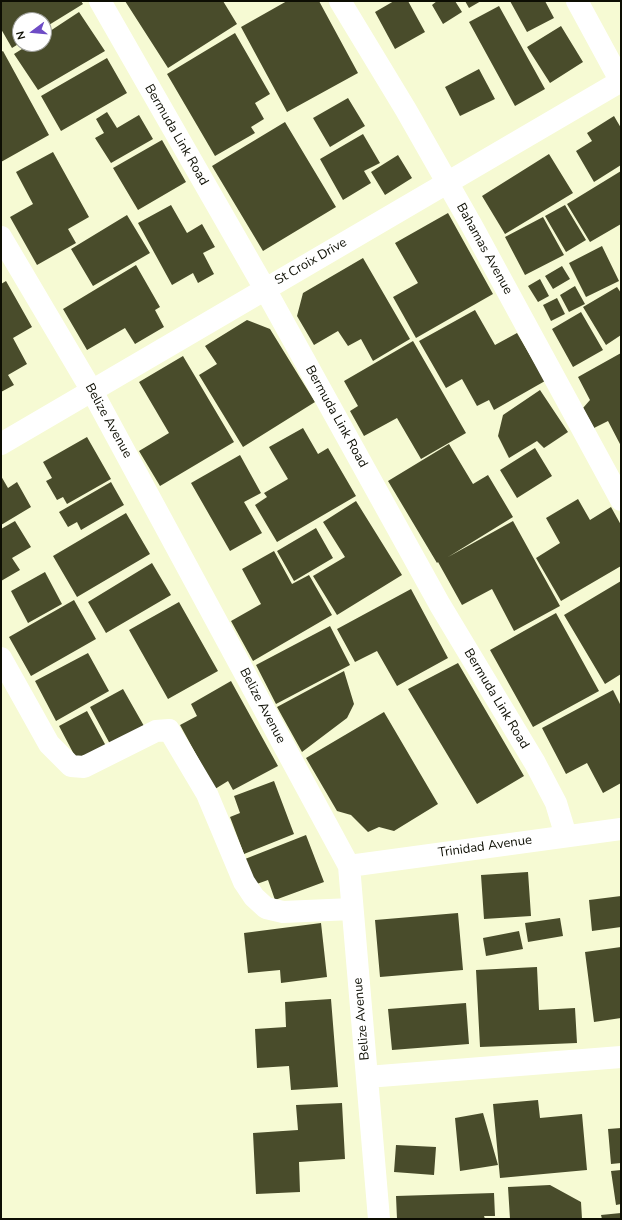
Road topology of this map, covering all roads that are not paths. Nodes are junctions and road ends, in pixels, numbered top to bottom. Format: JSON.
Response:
{"nodes":[{"id":1,"x":100,"y":1,"type":"edge"},
{"id":2,"x":340,"y":1,"type":"edge"},
{"id":3,"x":577,"y":1,"type":"edge"},
{"id":4,"x":621,"y":81,"type":"edge"},
{"id":5,"x":447,"y":183,"type":"junction"},
{"id":6,"x":1,"y":237,"type":"edge"},
{"id":7,"x":265,"y":289,"type":"junction"},
{"id":8,"x":92,"y":391,"type":"junction"},
{"id":9,"x":1,"y":444,"type":"edge"},
{"id":10,"x":621,"y":500,"type":"edge"},
{"id":11,"x":1,"y":658,"type":"edge"},
{"id":12,"x":621,"y":829,"type":"edge"},
{"id":13,"x":566,"y":836,"type":"junction"},
{"id":14,"x":349,"y":866,"type":"junction"},
{"id":15,"x":352,"y":909,"type":"junction"},
{"id":16,"x":621,"y":1057,"type":"edge"},
{"id":17,"x":367,"y":1077,"type":"junction"},
{"id":18,"x":379,"y":1219,"type":"edge"}],
"edges":[{"from":1,"to":7,"type":"street","name":"Bermuda Link Road"},
{"from":2,"to":5,"type":"street","name":"Bahamas Avenue"},
{"from":3,"to":4,"type":"street"},
{"from":4,"to":5,"type":"street","name":"St Croix Drive"},
{"from":5,"to":7,"type":"street","name":"St Croix Drive"},
{"from":5,"to":10,"type":"street","name":"Bahamas Avenue"},
{"from":6,"to":8,"type":"street","name":"Belize Avenue"},
{"from":7,"to":8,"type":"street","name":"St Croix Drive"},
{"from":7,"to":13,"type":"street","name":"Bermuda Link Road"},
{"from":8,"to":9,"type":"street","name":"St Croix Drive"},
{"from":8,"to":14,"type":"street","name":"Belize Avenue"},
{"from":11,"to":15,"type":"street"},
{"from":12,"to":13,"type":"street","name":"Trinidad Avenue"},
{"from":13,"to":14,"type":"street","name":"Trinidad Avenue"},
{"from":14,"to":15,"type":"street","name":"Belize Avenue"},
{"from":15,"to":17,"type":"street","name":"Belize Avenue"},
{"from":16,"to":17,"type":"street"},
{"from":17,"to":18,"type":"street","name":"Belize Avenue"}]}
